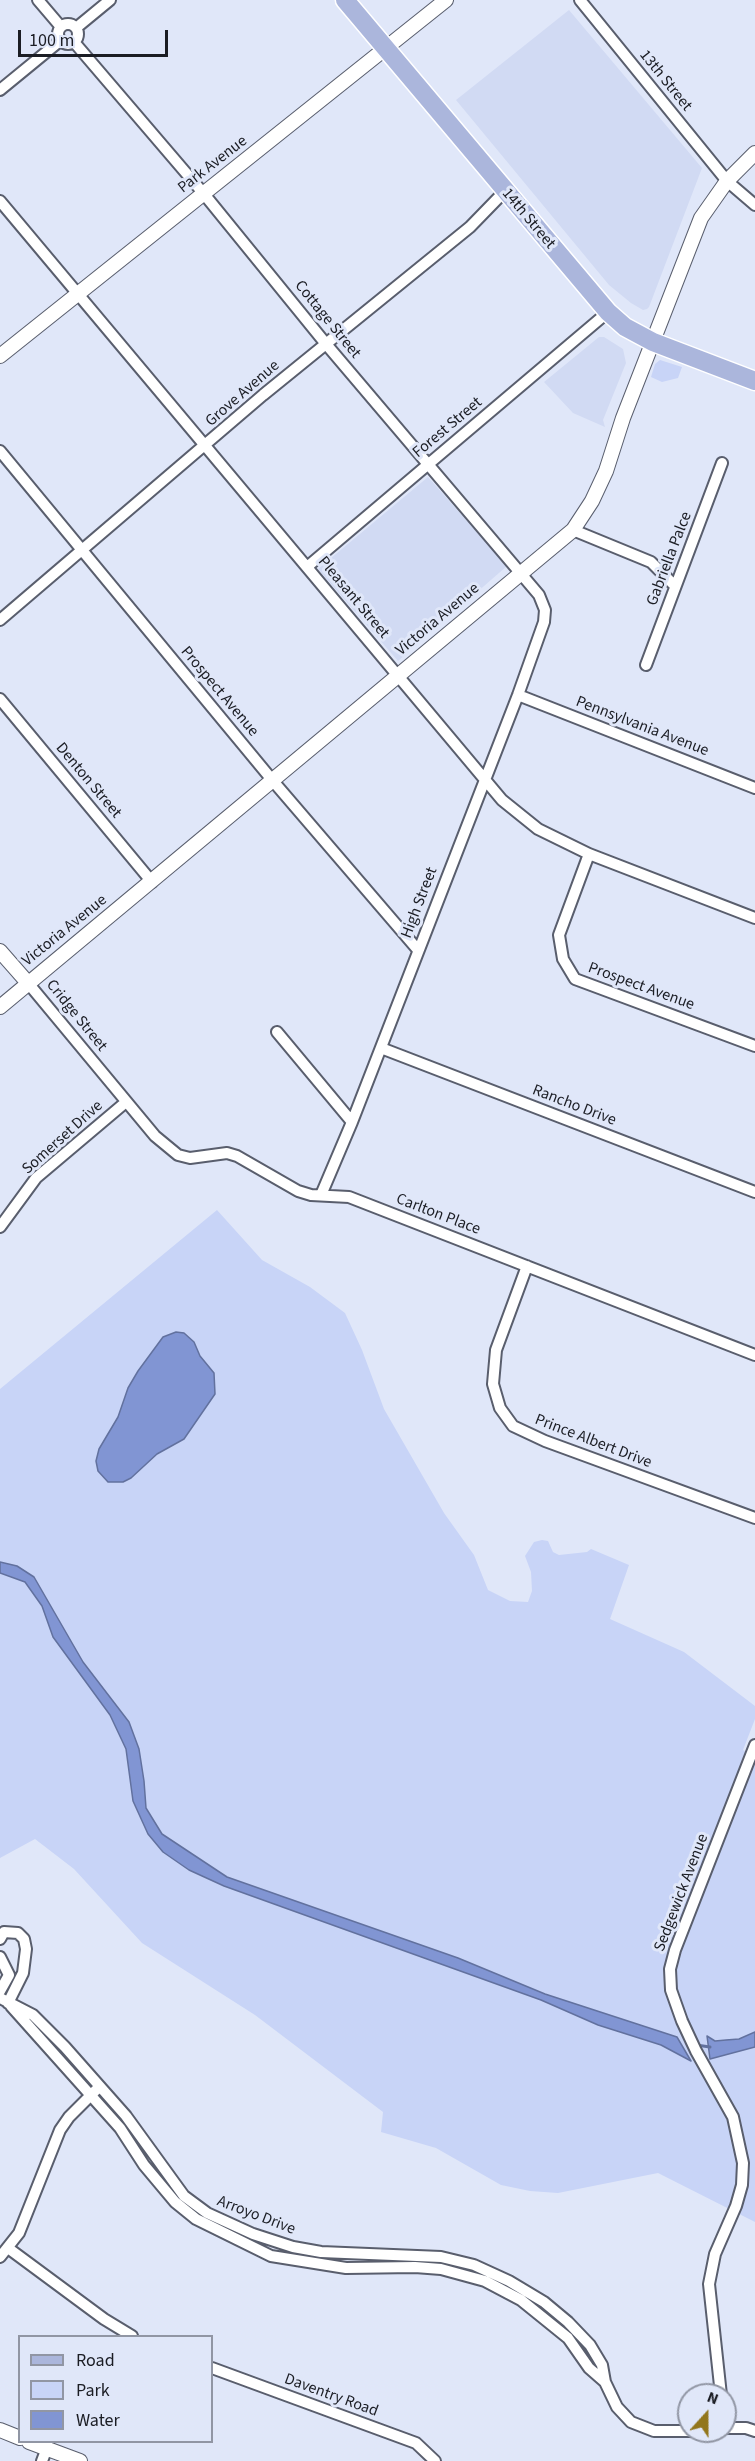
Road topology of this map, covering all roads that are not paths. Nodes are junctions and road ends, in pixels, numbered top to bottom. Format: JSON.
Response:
{"nodes":[{"id":1,"x":38,"y":0,"type":"edge"},
{"id":2,"x":110,"y":0,"type":"edge"},
{"id":3,"x":345,"y":0,"type":"edge"},
{"id":4,"x":446,"y":0,"type":"edge"},
{"id":5,"x":580,"y":0,"type":"edge"},
{"id":6,"x":61,"y":27,"type":"junction"},
{"id":7,"x":76,"y":28,"type":"junction"},
{"id":8,"x":61,"y":40,"type":"junction"},
{"id":9,"x":74,"y":42,"type":"junction"},
{"id":10,"x":386,"y":48,"type":"junction"},
{"id":11,"x":0,"y":90,"type":"edge"},
{"id":12,"x":755,"y":153,"type":"edge"},
{"id":13,"x":727,"y":181,"type":"junction"},
{"id":14,"x":504,"y":192,"type":"junction"},
{"id":15,"x":204,"y":194,"type":"junction"},
{"id":16,"x":0,"y":201,"type":"edge"},
{"id":17,"x":755,"y":205,"type":"edge"},
{"id":18,"x":77,"y":293,"type":"junction"},
{"id":19,"x":608,"y":312,"type":"junction"},
{"id":20,"x":653,"y":342,"type":"junction"},
{"id":21,"x":326,"y":344,"type":"junction"},
{"id":22,"x":0,"y":356,"type":"edge"},
{"id":23,"x":755,"y":381,"type":"edge"},
{"id":24,"x":205,"y":446,"type":"junction"},
{"id":25,"x":0,"y":451,"type":"edge"},
{"id":26,"x":722,"y":463,"type":"dead end"},
{"id":27,"x":428,"y":464,"type":"junction"},
{"id":28,"x":573,"y":530,"type":"junction"},
{"id":29,"x":81,"y":548,"type":"junction"},
{"id":30,"x":307,"y":567,"type":"junction"},
{"id":31,"x":520,"y":574,"type":"junction"},
{"id":32,"x":675,"y":586,"type":"junction"},
{"id":33,"x":0,"y":620,"type":"edge"},
{"id":34,"x":544,"y":622,"type":"joint"},
{"id":35,"x":646,"y":665,"type":"dead end"},
{"id":36,"x":398,"y":675,"type":"junction"},
{"id":37,"x":518,"y":695,"type":"junction"},
{"id":38,"x":0,"y":699,"type":"edge"},
{"id":39,"x":483,"y":780,"type":"junction"},
{"id":40,"x":273,"y":781,"type":"junction"},
{"id":41,"x":755,"y":788,"type":"edge"},
{"id":42,"x":589,"y":854,"type":"junction"},
{"id":43,"x":152,"y":882,"type":"junction"},
{"id":44,"x":755,"y":918,"type":"edge"},
{"id":45,"x":418,"y":950,"type":"junction"},
{"id":46,"x":0,"y":951,"type":"edge"},
{"id":47,"x":28,"y":983,"type":"junction"},
{"id":48,"x":0,"y":1006,"type":"edge"},
{"id":49,"x":277,"y":1032,"type":"dead end"},
{"id":50,"x":755,"y":1046,"type":"edge"},
{"id":51,"x":381,"y":1048,"type":"junction"},
{"id":52,"x":126,"y":1102,"type":"junction"},
{"id":53,"x":352,"y":1122,"type":"junction"},
{"id":54,"x":755,"y":1192,"type":"edge"},
{"id":55,"x":321,"y":1195,"type":"junction"},
{"id":56,"x":0,"y":1227,"type":"edge"},
{"id":57,"x":527,"y":1266,"type":"junction"},
{"id":58,"x":755,"y":1355,"type":"edge"},
{"id":59,"x":755,"y":1518,"type":"edge"},
{"id":60,"x":755,"y":1745,"type":"edge"},
{"id":61,"x":0,"y":1939,"type":"edge"},
{"id":62,"x":0,"y":1957,"type":"edge"},
{"id":63,"x":0,"y":1991,"type":"edge"},
{"id":64,"x":4,"y":2001,"type":"edge"},
{"id":65,"x":100,"y":2086,"type":"junction"},
{"id":66,"x":91,"y":2095,"type":"junction"},
{"id":67,"x":4,"y":2252,"type":"edge"},
{"id":68,"x":129,"y":2335,"type":"edge"},
{"id":69,"x":213,"y":2368,"type":"edge"},
{"id":70,"x":605,"y":2382,"type":"junction"},
{"id":71,"x":720,"y":2383,"type":"edge"},
{"id":72,"x":737,"y":2428,"type":"edge"},
{"id":73,"x":0,"y":2430,"type":"edge"},
{"id":74,"x":677,"y":2431,"type":"edge"},
{"id":75,"x":755,"y":2432,"type":"edge"},
{"id":76,"x":18,"y":2437,"type":"edge"},
{"id":77,"x":30,"y":2443,"type":"edge"},
{"id":78,"x":44,"y":2455,"type":"edge"},
{"id":79,"x":81,"y":2461,"type":"edge"},
{"id":80,"x":435,"y":2461,"type":"edge"}],
"edges":[{"from":1,"to":6,"type":"street"},
{"from":2,"to":7,"type":"street"},
{"from":3,"to":10,"type":"main road","name":"14th Street"},
{"from":4,"to":10,"type":"street","name":"Park Avenue"},
{"from":5,"to":13,"type":"street","name":"13th Street"},
{"from":6,"to":7,"type":"street"},
{"from":6,"to":8,"type":"street"},
{"from":7,"to":9,"type":"street"},
{"from":8,"to":9,"type":"street"},
{"from":8,"to":11,"type":"street"},
{"from":9,"to":15,"type":"street","name":"Cottage Street"},
{"from":10,"to":14,"type":"main road","name":"14th Street"},
{"from":10,"to":15,"type":"street","name":"Park Avenue"},
{"from":12,"to":13,"type":"street","name":"Victoria Avenue"},
{"from":13,"to":17,"type":"street","name":"13th Street"},
{"from":13,"to":20,"type":"street","name":"Victoria Avenue"},
{"from":14,"to":19,"type":"main road","name":"14th Street"},
{"from":14,"to":21,"type":"street","name":"Grove Avenue"},
{"from":15,"to":18,"type":"street","name":"Park Avenue"},
{"from":15,"to":21,"type":"street","name":"Cottage Street"},
{"from":16,"to":18,"type":"street","name":"Pleasant Street"},
{"from":18,"to":22,"type":"street","name":"Park Avenue"},
{"from":18,"to":24,"type":"street","name":"Pleasant Street"},
{"from":19,"to":20,"type":"main road","name":"14th Street"},
{"from":19,"to":27,"type":"street","name":"Forest Street"},
{"from":20,"to":23,"type":"main road","name":"14th Street"},
{"from":20,"to":28,"type":"street","name":"Victoria Avenue"},
{"from":21,"to":24,"type":"street","name":"Grove Avenue"},
{"from":21,"to":27,"type":"street","name":"Cottage Street"},
{"from":24,"to":29,"type":"street","name":"Grove Avenue"},
{"from":24,"to":30,"type":"street","name":"Pleasant Street"},
{"from":25,"to":29,"type":"street","name":"Prospect Avenue"},
{"from":26,"to":32,"type":"street","name":"Gabriella Palce"},
{"from":27,"to":30,"type":"street","name":"Forest Street"},
{"from":27,"to":31,"type":"street","name":"Cottage Street"},
{"from":28,"to":31,"type":"street","name":"Victoria Avenue"},
{"from":28,"to":32,"type":"street"},
{"from":29,"to":33,"type":"street","name":"Grove Avenue"},
{"from":29,"to":40,"type":"street","name":"Prospect Avenue"},
{"from":30,"to":36,"type":"street","name":"Pleasant Street"},
{"from":31,"to":34,"type":"street","name":"Cottage Street"},
{"from":31,"to":36,"type":"street","name":"Victoria Avenue"},
{"from":32,"to":35,"type":"street","name":"Gabriella Palce"},
{"from":34,"to":37,"type":"street","name":"High Street"},
{"from":36,"to":39,"type":"street","name":"Pleasant Street"},
{"from":36,"to":40,"type":"street","name":"Victoria Avenue"},
{"from":37,"to":39,"type":"street","name":"High Street"},
{"from":37,"to":41,"type":"street","name":"Pennsylvania Avenue"},
{"from":38,"to":43,"type":"street","name":"Denton Street"},
{"from":39,"to":42,"type":"street","name":"Pleasant Street"},
{"from":39,"to":45,"type":"street","name":"High Street"},
{"from":40,"to":43,"type":"street","name":"Victoria Avenue"},
{"from":40,"to":45,"type":"street","name":"Prospect Avenue"},
{"from":42,"to":44,"type":"street","name":"Pleasant Street"},
{"from":42,"to":50,"type":"street","name":"Prospect Avenue"},
{"from":43,"to":47,"type":"street","name":"Victoria Avenue"},
{"from":45,"to":51,"type":"street","name":"High Street"},
{"from":46,"to":47,"type":"street","name":"Cridge Street"},
{"from":47,"to":48,"type":"street","name":"Victoria Avenue"},
{"from":47,"to":52,"type":"street","name":"Cridge Street"},
{"from":49,"to":53,"type":"street"},
{"from":51,"to":53,"type":"street","name":"High Street"},
{"from":51,"to":54,"type":"street","name":"Rancho Drive"},
{"from":52,"to":55,"type":"street","name":"Carlton Place"},
{"from":52,"to":56,"type":"street","name":"Somerset Drive"},
{"from":53,"to":55,"type":"street","name":"High Street"},
{"from":55,"to":57,"type":"street","name":"Carlton Place"},
{"from":57,"to":58,"type":"street","name":"Carlton Place"},
{"from":57,"to":59,"type":"street","name":"Prince Albert Drive"},
{"from":60,"to":71,"type":"street","name":"Sedgewick Avenue"},
{"from":61,"to":64,"type":"street"},
{"from":62,"to":63,"type":"street"},
{"from":64,"to":65,"type":"street","name":"Arroyo Drive"},
{"from":64,"to":66,"type":"street","name":"Arroyo Drive"},
{"from":65,"to":66,"type":"street"},
{"from":65,"to":70,"type":"street","name":"Arroyo Drive"},
{"from":66,"to":67,"type":"street"},
{"from":66,"to":70,"type":"street","name":"Arroyo Drive"},
{"from":67,"to":68,"type":"street"},
{"from":69,"to":80,"type":"street","name":"Daventry Road"},
{"from":70,"to":74,"type":"street","name":"Arroyo Drive"},
{"from":72,"to":75,"type":"street"},
{"from":73,"to":76,"type":"street"},
{"from":77,"to":78,"type":"street"},
{"from":78,"to":79,"type":"street"}]}
